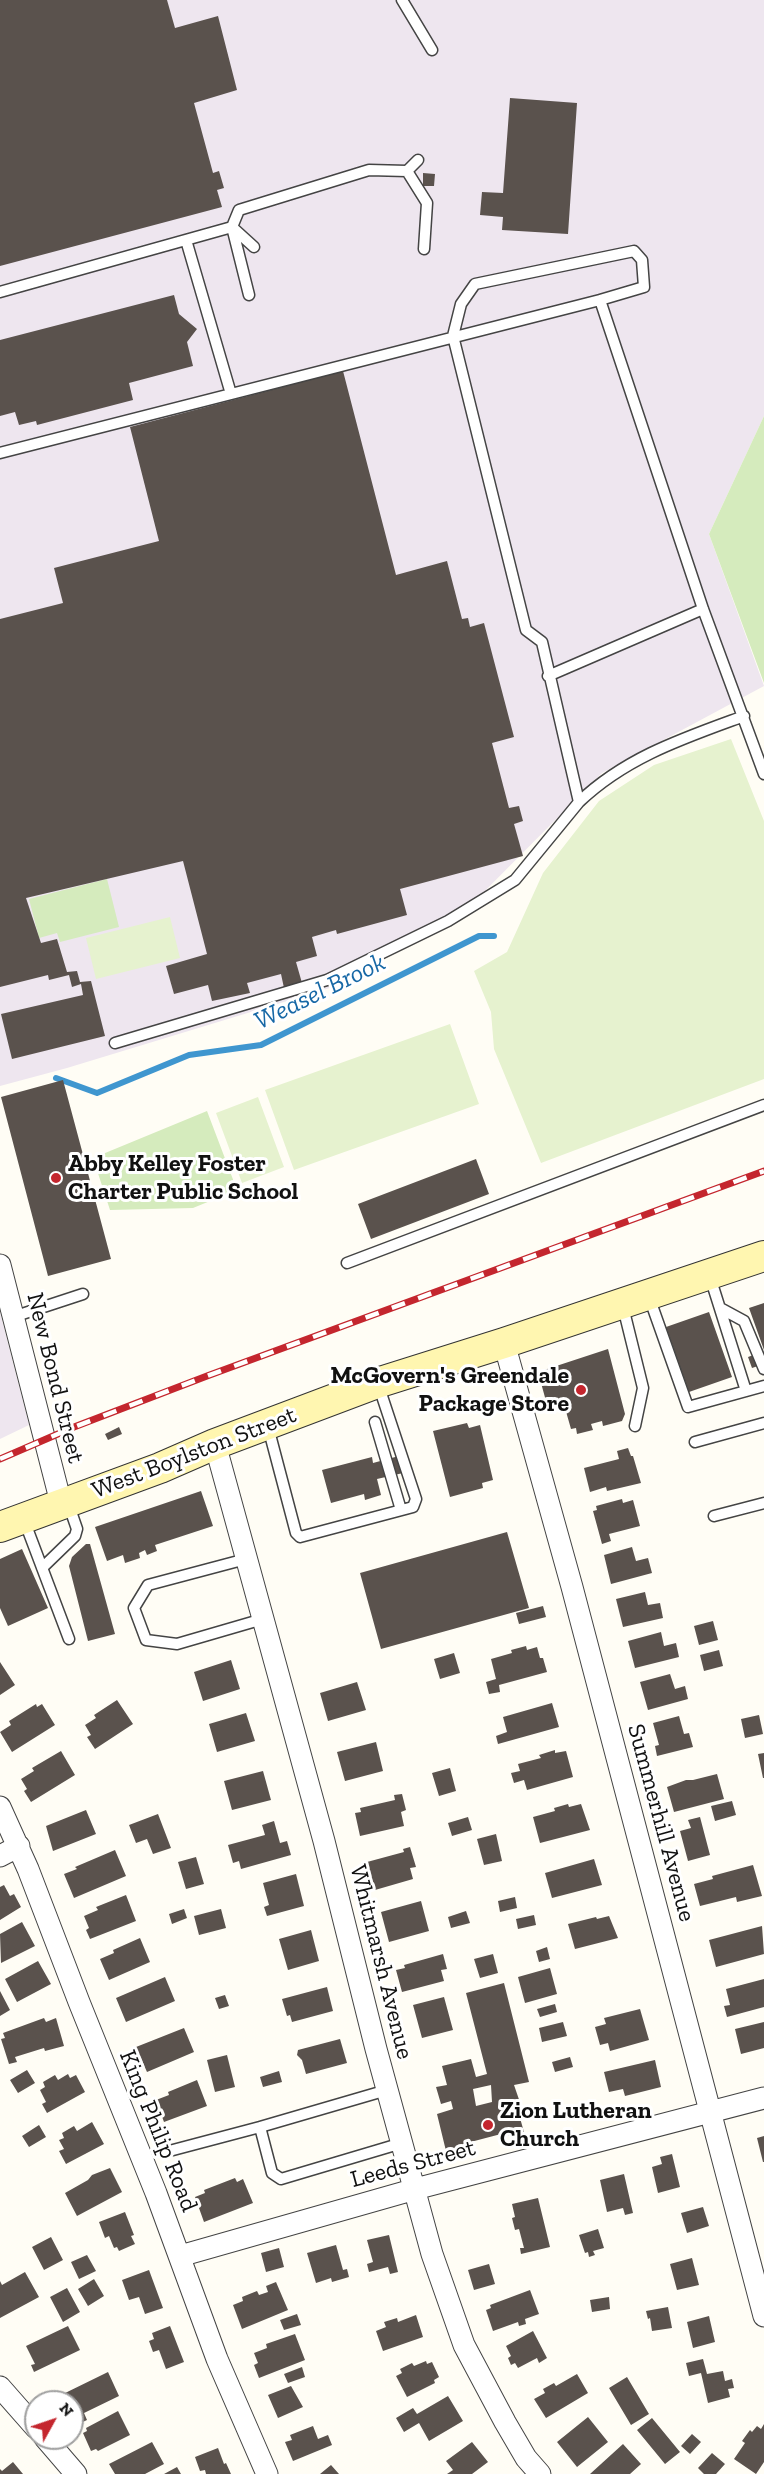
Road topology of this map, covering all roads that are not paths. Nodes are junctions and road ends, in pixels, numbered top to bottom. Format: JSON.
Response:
{"nodes":[{"id":1,"x":402,"y":0,"type":"edge"},
{"id":2,"x":432,"y":50,"type":"dead end"},
{"id":3,"x":418,"y":160,"type":"dead end"},
{"id":4,"x":407,"y":171,"type":"junction"},
{"id":5,"x":232,"y":227,"type":"junction"},
{"id":6,"x":186,"y":240,"type":"junction"},
{"id":7,"x":254,"y":247,"type":"dead end"},
{"id":8,"x":424,"y":249,"type":"dead end"},
{"id":9,"x":0,"y":292,"type":"edge"},
{"id":10,"x":249,"y":295,"type":"dead end"},
{"id":11,"x":600,"y":300,"type":"junction"},
{"id":12,"x":453,"y":336,"type":"junction"},
{"id":13,"x":231,"y":394,"type":"junction"},
{"id":14,"x":0,"y":453,"type":"edge"},
{"id":15,"x":703,"y":609,"type":"junction"},
{"id":16,"x":548,"y":676,"type":"junction"},
{"id":17,"x":744,"y":716,"type":"junction"},
{"id":18,"x":764,"y":774,"type":"edge"},
{"id":19,"x":579,"y":802,"type":"junction"},
{"id":20,"x":115,"y":1043,"type":"dead end"},
{"id":21,"x":764,"y":1105,"type":"edge"},
{"id":22,"x":764,"y":1256,"type":"edge"},
{"id":23,"x":346,"y":1263,"type":"dead end"},
{"id":24,"x":0,"y":1265,"type":"edge"},
{"id":25,"x":709,"y":1274,"type":"junction"},
{"id":26,"x":83,"y":1294,"type":"dead end"},
{"id":27,"x":635,"y":1299,"type":"junction"},
{"id":28,"x":720,"y":1308,"type":"junction"},
{"id":29,"x":13,"y":1317,"type":"junction"},
{"id":30,"x":504,"y":1343,"type":"junction"},
{"id":31,"x":764,"y":1369,"type":"edge"},
{"id":32,"x":377,"y":1383,"type":"junction"},
{"id":33,"x":764,"y":1386,"type":"edge"},
{"id":34,"x":746,"y":1391,"type":"junction"},
{"id":35,"x":375,"y":1422,"type":"dead end"},
{"id":36,"x":764,"y":1423,"type":"edge"},
{"id":37,"x":267,"y":1424,"type":"junction"},
{"id":38,"x":635,"y":1426,"type":"dead end"},
{"id":39,"x":694,"y":1442,"type":"dead end"},
{"id":40,"x":215,"y":1444,"type":"junction"},
{"id":41,"x":64,"y":1502,"type":"junction"},
{"id":42,"x":764,"y":1503,"type":"edge"},
{"id":43,"x":401,"y":1510,"type":"junction"},
{"id":44,"x":714,"y":1516,"type":"dead end"},
{"id":45,"x":11,"y":1522,"type":"edge"},
{"id":46,"x":246,"y":1559,"type":"junction"},
{"id":47,"x":42,"y":1568,"type":"junction"},
{"id":48,"x":263,"y":1619,"type":"junction"},
{"id":49,"x":69,"y":1639,"type":"dead end"},
{"id":50,"x":0,"y":1807,"type":"edge"},
{"id":51,"x":9,"y":1851,"type":"edge"},
{"id":52,"x":387,"y":2090,"type":"junction"},
{"id":53,"x":764,"y":2098,"type":"edge"},
{"id":54,"x":711,"y":2113,"type":"junction"},
{"id":55,"x":260,"y":2127,"type":"junction"},
{"id":56,"x":402,"y":2143,"type":"junction"},
{"id":57,"x":173,"y":2150,"type":"dead end"},
{"id":58,"x":414,"y":2190,"type":"junction"},
{"id":59,"x":180,"y":2256,"type":"junction"},
{"id":60,"x":764,"y":2316,"type":"edge"},
{"id":61,"x":0,"y":2387,"type":"edge"},
{"id":62,"x":24,"y":2414,"type":"edge"},
{"id":63,"x":55,"y":2450,"type":"edge"},
{"id":64,"x":76,"y":2474,"type":"edge"},
{"id":65,"x":267,"y":2474,"type":"edge"},
{"id":66,"x":540,"y":2474,"type":"edge"}],
"edges":[{"from":1,"to":2,"type":"lane"},
{"from":3,"to":4,"type":"lane"},
{"from":4,"to":5,"type":"lane"},
{"from":4,"to":8,"type":"lane"},
{"from":5,"to":6,"type":"lane"},
{"from":5,"to":7,"type":"lane"},
{"from":5,"to":10,"type":"lane"},
{"from":6,"to":9,"type":"lane"},
{"from":6,"to":13,"type":"lane"},
{"from":11,"to":12,"type":"lane"},
{"from":11,"to":12,"type":"lane"},
{"from":11,"to":15,"type":"lane"},
{"from":12,"to":13,"type":"lane"},
{"from":12,"to":16,"type":"lane"},
{"from":13,"to":14,"type":"lane"},
{"from":15,"to":16,"type":"lane"},
{"from":15,"to":17,"type":"lane"},
{"from":16,"to":19,"type":"lane"},
{"from":17,"to":18,"type":"lane"},
{"from":17,"to":19,"type":"lane"},
{"from":19,"to":20,"type":"lane"},
{"from":21,"to":23,"type":"lane"},
{"from":22,"to":25,"type":"main road","name":"West Boylston Street"},
{"from":24,"to":29,"type":"street","name":"New Bond Street"},
{"from":25,"to":27,"type":"main road","name":"West Boylston Street"},
{"from":25,"to":28,"type":"lane"},
{"from":26,"to":29,"type":"lane"},
{"from":27,"to":30,"type":"main road","name":"West Boylston Street"},
{"from":27,"to":34,"type":"lane"},
{"from":27,"to":38,"type":"lane"},
{"from":28,"to":31,"type":"lane"},
{"from":28,"to":34,"type":"lane"},
{"from":29,"to":41,"type":"street","name":"New Bond Street"},
{"from":30,"to":32,"type":"main road","name":"West Boylston Street"},
{"from":30,"to":54,"type":"street","name":"Summerhill Avenue"},
{"from":32,"to":37,"type":"main road","name":"West Boylston Street"},
{"from":32,"to":43,"type":"lane"},
{"from":33,"to":34,"type":"lane"},
{"from":35,"to":43,"type":"lane"},
{"from":36,"to":39,"type":"lane"},
{"from":37,"to":40,"type":"main road","name":"West Boylston Street"},
{"from":37,"to":43,"type":"lane"},
{"from":40,"to":41,"type":"main road","name":"West Boylston Street"},
{"from":40,"to":46,"type":"street","name":"Whitmarsh Avenue"},
{"from":41,"to":45,"type":"main road","name":"West Boylston Street"},
{"from":41,"to":47,"type":"lane"},
{"from":42,"to":44,"type":"lane"},
{"from":45,"to":47,"type":"lane"},
{"from":46,"to":48,"type":"street","name":"Whitmarsh Avenue"},
{"from":46,"to":48,"type":"lane"},
{"from":47,"to":49,"type":"lane"},
{"from":48,"to":52,"type":"street","name":"Whitmarsh Avenue"},
{"from":50,"to":51,"type":"street","name":"King Philip Road"},
{"from":51,"to":59,"type":"street","name":"King Philip Road"},
{"from":52,"to":55,"type":"lane"},
{"from":52,"to":56,"type":"street","name":"Whitmarsh Avenue"},
{"from":53,"to":54,"type":"street","name":"Leeds Street"},
{"from":54,"to":58,"type":"street","name":"Leeds Street"},
{"from":54,"to":60,"type":"street","name":"Summerhill Avenue"},
{"from":55,"to":56,"type":"lane"},
{"from":55,"to":57,"type":"lane"},
{"from":56,"to":58,"type":"street","name":"Whitmarsh Avenue"},
{"from":58,"to":59,"type":"street","name":"Leeds Street"},
{"from":58,"to":66,"type":"street","name":"Whitmarsh Avenue"},
{"from":59,"to":65,"type":"street","name":"King Philip Road"},
{"from":61,"to":62,"type":"street"},
{"from":63,"to":64,"type":"street"}]}
